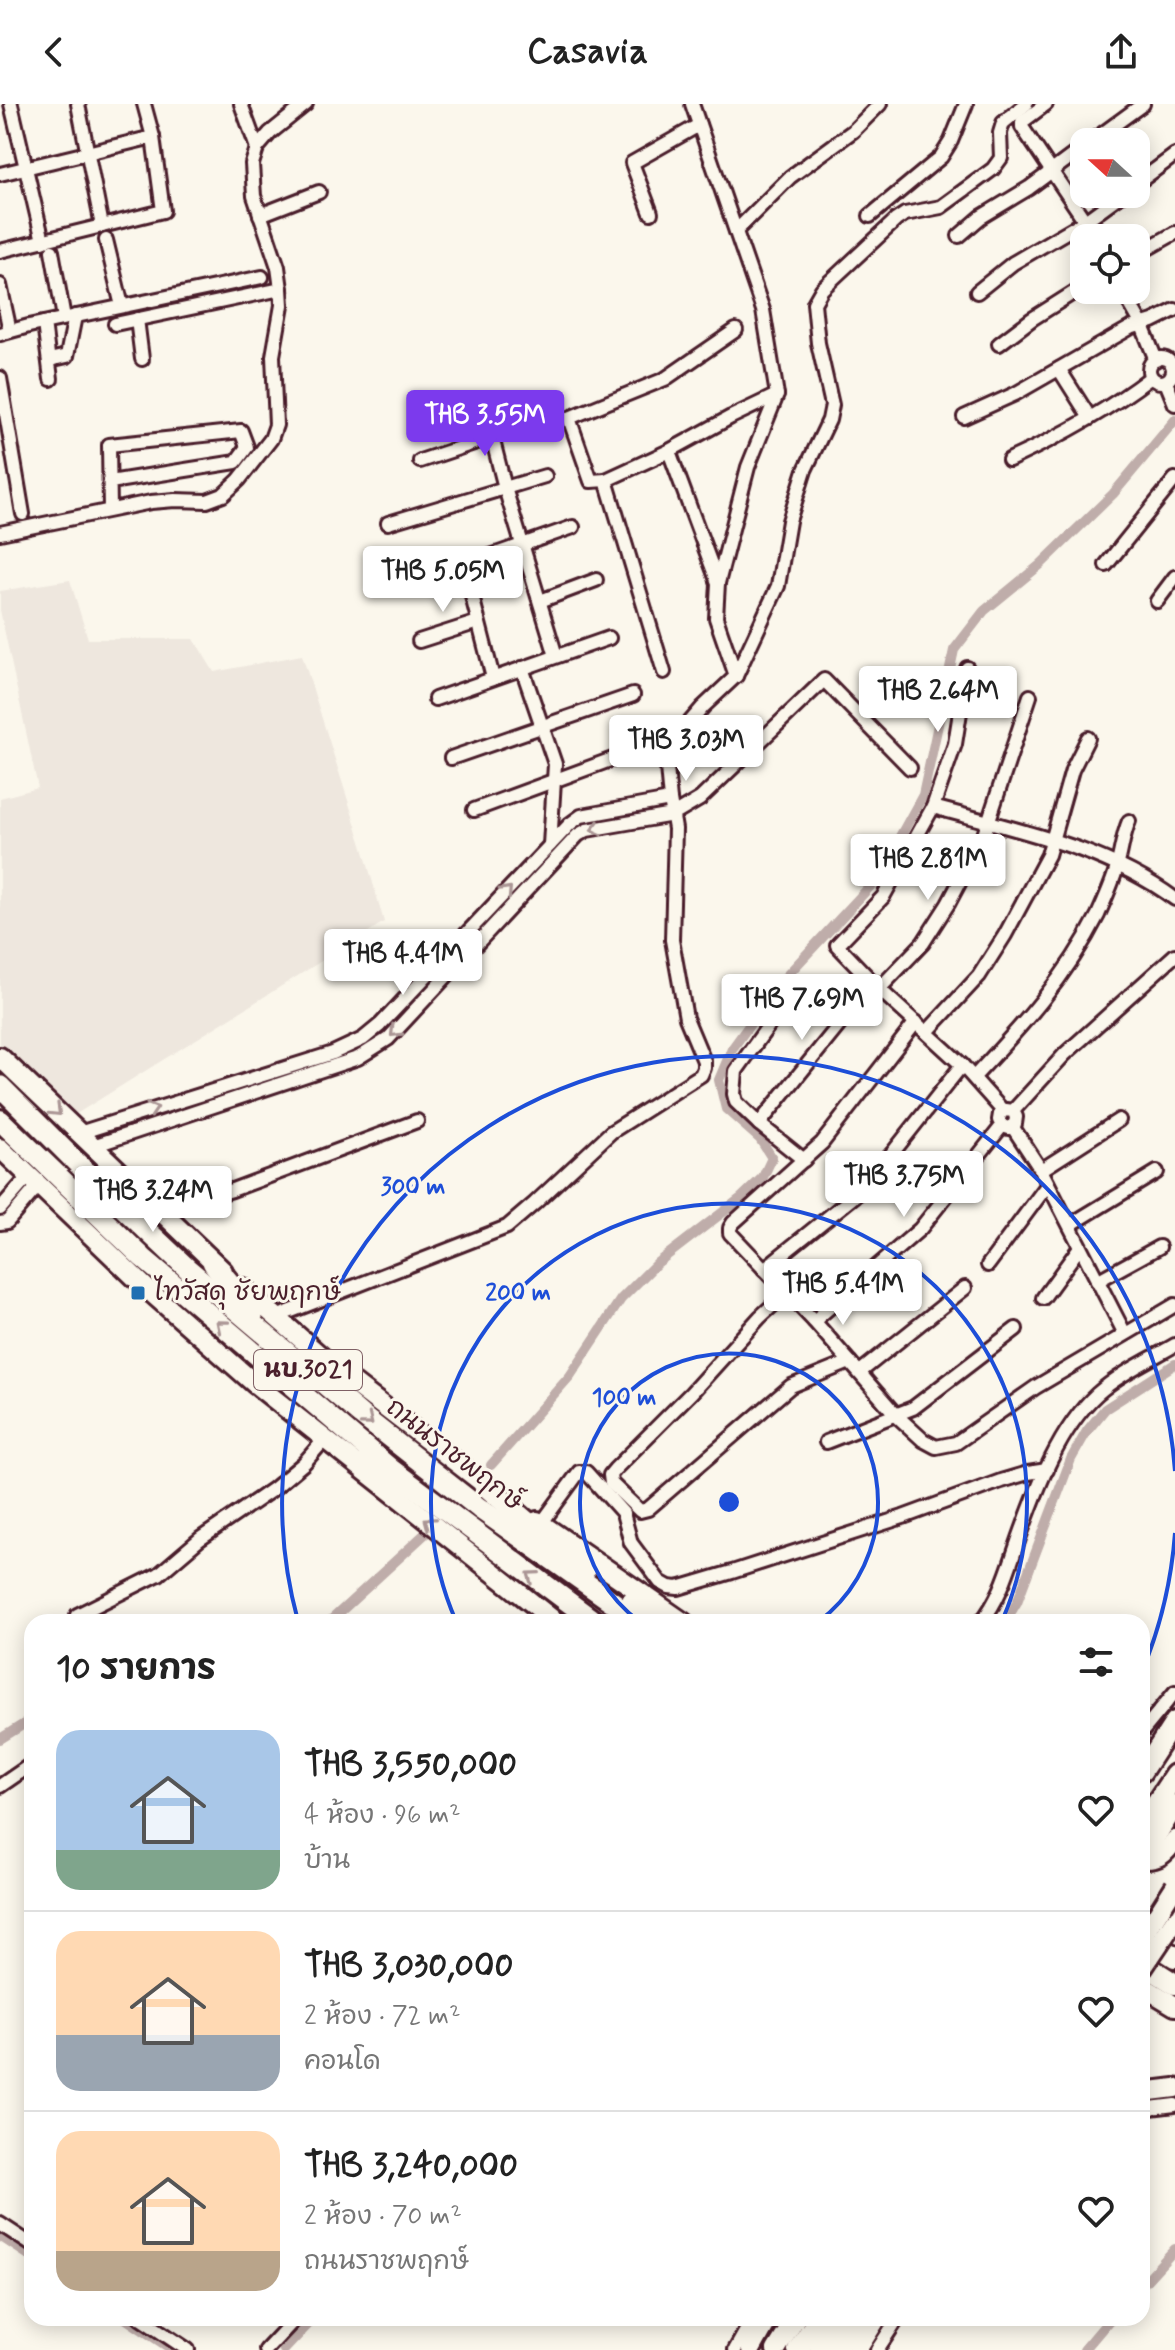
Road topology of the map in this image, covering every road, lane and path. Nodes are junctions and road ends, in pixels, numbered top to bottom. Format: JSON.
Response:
{"nodes":[{"id":1,"x":11,"y":104,"type":"edge"},
{"id":2,"x":78,"y":104,"type":"edge"},
{"id":3,"x":144,"y":104,"type":"edge"},
{"id":4,"x":241,"y":104,"type":"edge"},
{"id":5,"x":306,"y":104,"type":"edge"},
{"id":6,"x":692,"y":104,"type":"edge"},
{"id":7,"x":880,"y":104,"type":"edge"},
{"id":8,"x":966,"y":104,"type":"edge"},
{"id":9,"x":1026,"y":104,"type":"edge"},
{"id":10,"x":1046,"y":104,"type":"edge"},
{"id":11,"x":1143,"y":104,"type":"edge"},
{"id":12,"x":699,"y":125,"type":"junction"},
{"id":13,"x":1110,"y":128,"type":"edge"},
{"id":14,"x":153,"y":137,"type":"junction"},
{"id":15,"x":257,"y":148,"type":"junction"},
{"id":16,"x":88,"y":153,"type":"junction"},
{"id":17,"x":1175,"y":155,"type":"edge"},
{"id":18,"x":1070,"y":158,"type":"edge"},
{"id":19,"x":26,"y":168,"type":"junction"},
{"id":20,"x":1052,"y":171,"type":"junction"},
{"id":21,"x":0,"y":174,"type":"edge"},
{"id":22,"x":1150,"y":174,"type":"edge"},
{"id":23,"x":319,"y":192,"type":"dead end"},
{"id":24,"x":1103,"y":208,"type":"edge"},
{"id":25,"x":651,"y":213,"type":"dead end"},
{"id":26,"x":260,"y":215,"type":"junction"},
{"id":27,"x":870,"y":216,"type":"dead end"},
{"id":28,"x":1085,"y":221,"type":"junction"},
{"id":29,"x":1087,"y":224,"type":"edge"},
{"id":30,"x":102,"y":226,"type":"junction"},
{"id":31,"x":736,"y":231,"type":"junction"},
{"id":32,"x":1175,"y":233,"type":"edge"},
{"id":33,"x":959,"y":236,"type":"dead end"},
{"id":34,"x":106,"y":240,"type":"dead end"},
{"id":35,"x":47,"y":246,"type":"junction"},
{"id":36,"x":1150,"y":247,"type":"edge"},
{"id":37,"x":0,"y":251,"type":"edge"},
{"id":38,"x":262,"y":277,"type":"dead end"},
{"id":39,"x":0,"y":285,"type":"edge"},
{"id":40,"x":281,"y":289,"type":"junction"},
{"id":41,"x":977,"y":292,"type":"dead end"},
{"id":42,"x":1070,"y":295,"type":"edge"},
{"id":43,"x":1130,"y":304,"type":"edge"},
{"id":44,"x":122,"y":306,"type":"junction"},
{"id":45,"x":1175,"y":310,"type":"edge"},
{"id":46,"x":70,"y":317,"type":"junction"},
{"id":47,"x":137,"y":319,"type":"junction"},
{"id":48,"x":44,"y":323,"type":"junction"},
{"id":49,"x":1141,"y":323,"type":"junction"},
{"id":50,"x":115,"y":324,"type":"dead end"},
{"id":51,"x":736,"y":330,"type":"dead end"},
{"id":52,"x":5,"y":333,"type":"edge"},
{"id":53,"x":999,"y":344,"type":"dead end"},
{"id":54,"x":142,"y":359,"type":"dead end"},
{"id":55,"x":49,"y":360,"type":"junction"},
{"id":56,"x":1156,"y":360,"type":"junction"},
{"id":57,"x":1174,"y":368,"type":"edge"},
{"id":58,"x":1059,"y":369,"type":"junction"},
{"id":59,"x":1151,"y":377,"type":"junction"},
{"id":60,"x":0,"y":378,"type":"edge"},
{"id":61,"x":51,"y":379,"type":"dead end"},
{"id":62,"x":1166,"y":382,"type":"junction"},
{"id":63,"x":777,"y":395,"type":"junction"},
{"id":64,"x":1175,"y":404,"type":"edge"},
{"id":65,"x":964,"y":417,"type":"dead end"},
{"id":66,"x":1090,"y":418,"type":"junction"},
{"id":67,"x":540,"y":421,"type":"dead end"},
{"id":68,"x":492,"y":437,"type":"junction"},
{"id":69,"x":669,"y":451,"type":"junction"},
{"id":70,"x":1009,"y":460,"type":"dead end"},
{"id":71,"x":420,"y":461,"type":"dead end"},
{"id":72,"x":545,"y":476,"type":"dead end"},
{"id":73,"x":1175,"y":479,"type":"edge"},
{"id":74,"x":606,"y":480,"type":"junction"},
{"id":75,"x":110,"y":482,"type":"junction"},
{"id":76,"x":505,"y":488,"type":"junction"},
{"id":77,"x":110,"y":510,"type":"junction"},
{"id":78,"x":23,"y":514,"type":"dead end"},
{"id":79,"x":388,"y":523,"type":"dead end"},
{"id":80,"x":573,"y":527,"type":"dead end"},
{"id":81,"x":0,"y":533,"type":"edge"},
{"id":82,"x":522,"y":545,"type":"junction"},
{"id":83,"x":464,"y":565,"type":"junction"},
{"id":84,"x":1106,"y":565,"type":"dead end"},
{"id":85,"x":1175,"y":577,"type":"edge"},
{"id":86,"x":596,"y":580,"type":"dead end"},
{"id":87,"x":718,"y":583,"type":"junction"},
{"id":88,"x":405,"y":586,"type":"dead end"},
{"id":89,"x":540,"y":601,"type":"junction"},
{"id":90,"x":1157,"y":601,"type":"dead end"},
{"id":91,"x":478,"y":622,"type":"junction"},
{"id":92,"x":609,"y":638,"type":"dead end"},
{"id":93,"x":419,"y":641,"type":"dead end"},
{"id":94,"x":556,"y":656,"type":"junction"},
{"id":95,"x":522,"y":668,"type":"junction"},
{"id":96,"x":967,"y":668,"type":"dead end"},
{"id":97,"x":664,"y":672,"type":"dead end"},
{"id":98,"x":736,"y":676,"type":"junction"},
{"id":99,"x":493,"y":678,"type":"junction"},
{"id":100,"x":633,"y":695,"type":"dead end"},
{"id":101,"x":1030,"y":696,"type":"dead end"},
{"id":102,"x":435,"y":699,"type":"dead end"},
{"id":103,"x":542,"y":726,"type":"junction"},
{"id":104,"x":1088,"y":738,"type":"dead end"},
{"id":105,"x":640,"y":749,"type":"dead end"},
{"id":106,"x":451,"y":758,"type":"dead end"},
{"id":107,"x":910,"y":768,"type":"dead end"},
{"id":108,"x":554,"y":781,"type":"junction"},
{"id":109,"x":670,"y":800,"type":"junction"},
{"id":110,"x":933,"y":807,"type":"junction"},
{"id":111,"x":474,"y":810,"type":"dead end"},
{"id":112,"x":673,"y":815,"type":"junction"},
{"id":113,"x":1129,"y":821,"type":"dead end"},
{"id":114,"x":989,"y":823,"type":"junction"},
{"id":115,"x":1052,"y":841,"type":"junction"},
{"id":116,"x":550,"y":845,"type":"junction"},
{"id":117,"x":1118,"y":864,"type":"junction"},
{"id":118,"x":1175,"y":898,"type":"edge"},
{"id":119,"x":1175,"y":955,"type":"edge"},
{"id":120,"x":876,"y":986,"type":"junction"},
{"id":121,"x":784,"y":1004,"type":"dead end"},
{"id":122,"x":916,"y":1022,"type":"junction"},
{"id":123,"x":927,"y":1032,"type":"junction"},
{"id":124,"x":0,"y":1057,"type":"edge"},
{"id":125,"x":334,"y":1059,"type":"junction"},
{"id":126,"x":962,"y":1065,"type":"junction"},
{"id":127,"x":974,"y":1077,"type":"junction"},
{"id":128,"x":0,"y":1086,"type":"edge"},
{"id":129,"x":1008,"y":1111,"type":"junction"},
{"id":130,"x":0,"y":1120,"type":"edge"},
{"id":131,"x":1119,"y":1120,"type":"dead end"},
{"id":132,"x":417,"y":1121,"type":"dead end"},
{"id":133,"x":759,"y":1124,"type":"junction"},
{"id":134,"x":1007,"y":1126,"type":"junction"},
{"id":135,"x":79,"y":1133,"type":"junction"},
{"id":136,"x":93,"y":1146,"type":"junction"},
{"id":137,"x":0,"y":1148,"type":"edge"},
{"id":138,"x":804,"y":1160,"type":"junction"},
{"id":139,"x":1041,"y":1170,"type":"junction"},
{"id":140,"x":1157,"y":1172,"type":"dead end"},
{"id":141,"x":34,"y":1181,"type":"junction"},
{"id":142,"x":1048,"y":1184,"type":"junction"},
{"id":143,"x":0,"y":1209,"type":"edge"},
{"id":144,"x":160,"y":1211,"type":"junction"},
{"id":145,"x":0,"y":1223,"type":"edge"},
{"id":146,"x":1070,"y":1225,"type":"junction"},
{"id":147,"x":1080,"y":1247,"type":"junction"},
{"id":148,"x":1159,"y":1247,"type":"dead end"},
{"id":149,"x":213,"y":1263,"type":"junction"},
{"id":150,"x":988,"y":1265,"type":"dead end"},
{"id":151,"x":764,"y":1269,"type":"junction"},
{"id":152,"x":1097,"y":1281,"type":"junction"},
{"id":153,"x":965,"y":1288,"type":"dead end"},
{"id":154,"x":786,"y":1293,"type":"junction"},
{"id":155,"x":1043,"y":1298,"type":"dead end"},
{"id":156,"x":1175,"y":1305,"type":"edge"},
{"id":157,"x":276,"y":1317,"type":"junction"},
{"id":158,"x":814,"y":1321,"type":"junction"},
{"id":159,"x":1016,"y":1329,"type":"dead end"},
{"id":160,"x":1125,"y":1334,"type":"junction"},
{"id":161,"x":1175,"y":1345,"type":"edge"},
{"id":162,"x":289,"y":1353,"type":"junction"},
{"id":163,"x":850,"y":1362,"type":"junction"},
{"id":164,"x":860,"y":1372,"type":"junction"},
{"id":165,"x":897,"y":1416,"type":"junction"},
{"id":166,"x":324,"y":1440,"type":"junction"},
{"id":167,"x":826,"y":1442,"type":"dead end"},
{"id":168,"x":360,"y":1465,"type":"junction"},
{"id":169,"x":1047,"y":1470,"type":"junction"},
{"id":170,"x":484,"y":1485,"type":"junction"},
{"id":171,"x":427,"y":1494,"type":"junction"},
{"id":172,"x":541,"y":1524,"type":"junction"},
{"id":173,"x":79,"y":1614,"type":"edge"},
{"id":174,"x":546,"y":1614,"type":"edge"},
{"id":175,"x":584,"y":1614,"type":"edge"},
{"id":176,"x":630,"y":1614,"type":"edge"},
{"id":177,"x":652,"y":1614,"type":"edge"},
{"id":178,"x":671,"y":1614,"type":"edge"},
{"id":179,"x":988,"y":1614,"type":"edge"},
{"id":180,"x":1175,"y":1692,"type":"edge"},
{"id":181,"x":1175,"y":1719,"type":"edge"},
{"id":182,"x":1150,"y":1722,"type":"edge"},
{"id":183,"x":1150,"y":1742,"type":"edge"},
{"id":184,"x":1150,"y":1759,"type":"edge"},
{"id":185,"x":1175,"y":1764,"type":"edge"},
{"id":186,"x":24,"y":1770,"type":"edge"},
{"id":187,"x":1175,"y":1775,"type":"edge"},
{"id":188,"x":0,"y":1786,"type":"edge"},
{"id":189,"x":1175,"y":1799,"type":"edge"},
{"id":190,"x":1150,"y":1802,"type":"edge"},
{"id":191,"x":1175,"y":1805,"type":"edge"},
{"id":192,"x":1150,"y":1813,"type":"edge"},
{"id":193,"x":1150,"y":1838,"type":"edge"},
{"id":194,"x":1175,"y":1840,"type":"edge"},
{"id":195,"x":1150,"y":1845,"type":"edge"},
{"id":196,"x":1150,"y":1859,"type":"edge"},
{"id":197,"x":1175,"y":1886,"type":"edge"},
{"id":198,"x":1150,"y":1913,"type":"edge"},
{"id":199,"x":1175,"y":1920,"type":"edge"},
{"id":200,"x":1150,"y":1925,"type":"edge"},
{"id":201,"x":1175,"y":1928,"type":"edge"},
{"id":202,"x":1150,"y":1942,"type":"edge"},
{"id":203,"x":1150,"y":1955,"type":"edge"},
{"id":204,"x":1175,"y":1957,"type":"edge"},
{"id":205,"x":1150,"y":1970,"type":"edge"},
{"id":206,"x":1175,"y":1984,"type":"edge"},
{"id":207,"x":1150,"y":1991,"type":"edge"},
{"id":208,"x":1175,"y":2006,"type":"edge"},
{"id":209,"x":1175,"y":2088,"type":"edge"},
{"id":210,"x":1150,"y":2091,"type":"edge"},
{"id":211,"x":1175,"y":2105,"type":"edge"},
{"id":212,"x":1150,"y":2108,"type":"edge"},
{"id":213,"x":0,"y":2224,"type":"edge"},
{"id":214,"x":24,"y":2240,"type":"edge"},
{"id":215,"x":152,"y":2326,"type":"edge"},
{"id":216,"x":288,"y":2326,"type":"edge"},
{"id":217,"x":748,"y":2326,"type":"edge"},
{"id":218,"x":764,"y":2326,"type":"edge"},
{"id":219,"x":835,"y":2326,"type":"edge"},
{"id":220,"x":852,"y":2326,"type":"edge"},
{"id":221,"x":872,"y":2326,"type":"edge"},
{"id":222,"x":893,"y":2326,"type":"edge"},
{"id":223,"x":794,"y":2334,"type":"edge"},
{"id":224,"x":188,"y":2350,"type":"edge"},
{"id":225,"x":266,"y":2350,"type":"edge"},
{"id":226,"x":735,"y":2350,"type":"edge"},
{"id":227,"x":751,"y":2350,"type":"edge"},
{"id":228,"x":776,"y":2350,"type":"edge"},
{"id":229,"x":820,"y":2350,"type":"edge"},
{"id":230,"x":837,"y":2350,"type":"edge"},
{"id":231,"x":857,"y":2350,"type":"edge"},
{"id":232,"x":877,"y":2350,"type":"edge"}],
"edges":[{"from":1,"to":19,"type":"street"},
{"from":2,"to":16,"type":"street"},
{"from":3,"to":14,"type":"street"},
{"from":4,"to":15,"type":"street"},
{"from":5,"to":15,"type":"street"},
{"from":6,"to":12,"type":"street"},
{"from":7,"to":31,"type":"street"},
{"from":8,"to":27,"type":"street"},
{"from":9,"to":98,"type":"street"},
{"from":10,"to":20,"type":"street"},
{"from":11,"to":13,"type":"street"},
{"from":12,"to":25,"type":"street"},
{"from":12,"to":31,"type":"street"},
{"from":14,"to":16,"type":"street"},
{"from":14,"to":30,"type":"street"},
{"from":15,"to":26,"type":"street"},
{"from":16,"to":19,"type":"street"},
{"from":16,"to":30,"type":"street"},
{"from":17,"to":22,"type":"street"},
{"from":18,"to":20,"type":"street"},
{"from":19,"to":21,"type":"street"},
{"from":19,"to":35,"type":"street"},
{"from":20,"to":28,"type":"street"},
{"from":20,"to":33,"type":"street"},
{"from":23,"to":26,"type":"street"},
{"from":24,"to":28,"type":"street"},
{"from":26,"to":40,"type":"street"},
{"from":28,"to":29,"type":"street"},
{"from":28,"to":41,"type":"street"},
{"from":30,"to":35,"type":"street"},
{"from":31,"to":63,"type":"street"},
{"from":32,"to":36,"type":"street"},
{"from":34,"to":44,"type":"street"},
{"from":35,"to":37,"type":"street"},
{"from":35,"to":46,"type":"street"},
{"from":38,"to":44,"type":"street"},
{"from":39,"to":52,"type":"street"},
{"from":40,"to":47,"type":"street"},
{"from":40,"to":77,"type":"street"},
{"from":42,"to":53,"type":"street"},
{"from":43,"to":49,"type":"street"},
{"from":44,"to":46,"type":"street"},
{"from":45,"to":49,"type":"street"},
{"from":46,"to":48,"type":"street"},
{"from":46,"to":55,"type":"street"},
{"from":47,"to":50,"type":"street"},
{"from":47,"to":54,"type":"street"},
{"from":48,"to":52,"type":"street"},
{"from":48,"to":55,"type":"street"},
{"from":49,"to":56,"type":"street"},
{"from":49,"to":58,"type":"street"},
{"from":51,"to":74,"type":"street"},
{"from":55,"to":61,"type":"street"},
{"from":56,"to":57,"type":"street"},
{"from":56,"to":59,"type":"street"},
{"from":57,"to":62,"type":"street"},
{"from":58,"to":65,"type":"street"},
{"from":58,"to":66,"type":"street"},
{"from":59,"to":62,"type":"street"},
{"from":59,"to":66,"type":"street"},
{"from":60,"to":78,"type":"street"},
{"from":62,"to":64,"type":"street"},
{"from":63,"to":69,"type":"street"},
{"from":63,"to":87,"type":"street"},
{"from":66,"to":70,"type":"street"},
{"from":67,"to":68,"type":"street"},
{"from":68,"to":71,"type":"street"},
{"from":68,"to":76,"type":"street"},
{"from":69,"to":74,"type":"street"},
{"from":69,"to":87,"type":"street"},
{"from":72,"to":76,"type":"street"},
{"from":73,"to":84,"type":"street"},
{"from":74,"to":97,"type":"street"},
{"from":75,"to":75,"type":"street"},
{"from":75,"to":77,"type":"street"},
{"from":76,"to":79,"type":"street"},
{"from":76,"to":82,"type":"street"},
{"from":77,"to":81,"type":"street"},
{"from":80,"to":82,"type":"street"},
{"from":82,"to":83,"type":"street"},
{"from":82,"to":89,"type":"street"},
{"from":83,"to":88,"type":"street"},
{"from":83,"to":91,"type":"street"},
{"from":85,"to":90,"type":"street"},
{"from":86,"to":89,"type":"street"},
{"from":87,"to":98,"type":"street"},
{"from":89,"to":94,"type":"street"},
{"from":91,"to":93,"type":"street"},
{"from":91,"to":99,"type":"street"},
{"from":92,"to":94,"type":"street"},
{"from":94,"to":95,"type":"street"},
{"from":95,"to":99,"type":"street"},
{"from":95,"to":103,"type":"street"},
{"from":96,"to":110,"type":"street"},
{"from":98,"to":109,"type":"street"},
{"from":99,"to":102,"type":"street"},
{"from":100,"to":103,"type":"street"},
{"from":101,"to":114,"type":"street"},
{"from":103,"to":106,"type":"street"},
{"from":103,"to":108,"type":"street"},
{"from":104,"to":115,"type":"street"},
{"from":105,"to":108,"type":"street"},
{"from":107,"to":112,"type":"street"},
{"from":108,"to":111,"type":"street"},
{"from":108,"to":116,"type":"street"},
{"from":109,"to":112,"type":"street"},
{"from":109,"to":116,"type":"street"},
{"from":110,"to":114,"type":"street"},
{"from":110,"to":120,"type":"street"},
{"from":112,"to":125,"type":"street","one_way":true},
{"from":112,"to":157,"type":"street"},
{"from":113,"to":117,"type":"street"},
{"from":114,"to":115,"type":"street"},
{"from":114,"to":120,"type":"street"},
{"from":115,"to":117,"type":"street"},
{"from":115,"to":123,"type":"street"},
{"from":125,"to":116,"type":"street","one_way":true},
{"from":117,"to":118,"type":"street"},
{"from":117,"to":127,"type":"street"},
{"from":119,"to":129,"type":"street"},
{"from":120,"to":122,"type":"street"},
{"from":120,"to":133,"type":"street"},
{"from":121,"to":133,"type":"street"},
{"from":122,"to":123,"type":"street"},
{"from":122,"to":138,"type":"street"},
{"from":123,"to":126,"type":"street"},
{"from":124,"to":135,"type":"main road","number":"นบ.3021","one_way":true},
{"from":135,"to":125,"type":"street","one_way":true},
{"from":125,"to":136,"type":"street"},
{"from":126,"to":127,"type":"street"},
{"from":126,"to":151,"type":"street"},
{"from":127,"to":129,"type":"street"},
{"from":128,"to":162,"type":"main road","name":"ถนนราชพฤกษ์","number":"นบ.3021"},
{"from":129,"to":134,"type":"street"},
{"from":171,"to":130,"type":"main road","name":"ถนนราชพฤกษ์","number":"นบ.3021","one_way":true},
{"from":131,"to":139,"type":"street"},
{"from":132,"to":144,"type":"street"},
{"from":133,"to":138,"type":"street"},
{"from":134,"to":139,"type":"street"},
{"from":134,"to":158,"type":"street"},
{"from":135,"to":136,"type":"main road","number":"นบ.3021"},
{"from":136,"to":144,"type":"main road","number":"นบ.3021"},
{"from":137,"to":141,"type":"main road","number":"นบ.3021"},
{"from":138,"to":151,"type":"street"},
{"from":139,"to":142,"type":"street"},
{"from":140,"to":146,"type":"street"},
{"from":141,"to":143,"type":"street"},
{"from":141,"to":145,"type":"street"},
{"from":141,"to":166,"type":"main road","number":"นบ.3021"},
{"from":142,"to":146,"type":"street"},
{"from":142,"to":150,"type":"street"},
{"from":144,"to":149,"type":"main road","number":"นบ.3021"},
{"from":146,"to":147,"type":"street"},
{"from":147,"to":152,"type":"street"},
{"from":147,"to":155,"type":"street"},
{"from":148,"to":152,"type":"street"},
{"from":149,"to":157,"type":"main road"},
{"from":149,"to":162,"type":"main road","number":"นบ.3021"},
{"from":151,"to":154,"type":"street"},
{"from":152,"to":160,"type":"street"},
{"from":153,"to":164,"type":"street"},
{"from":154,"to":158,"type":"street"},
{"from":154,"to":163,"type":"street"},
{"from":156,"to":160,"type":"street"},
{"from":157,"to":170,"type":"main road"},
{"from":158,"to":163,"type":"street"},
{"from":159,"to":165,"type":"street"},
{"from":160,"to":165,"type":"street"},
{"from":161,"to":169,"type":"street"},
{"from":162,"to":176,"type":"main road","name":"ถนนราชพฤกษ์","number":"นบ.3021","one_way":true},
{"from":163,"to":164,"type":"street"},
{"from":164,"to":165,"type":"street"},
{"from":165,"to":167,"type":"street"},
{"from":166,"to":168,"type":"main road","number":"นบ.3021"},
{"from":166,"to":173,"type":"street"},
{"from":168,"to":171,"type":"main road"},
{"from":174,"to":168,"type":"main road","one_way":true},
{"from":169,"to":172,"type":"street"},
{"from":169,"to":179,"type":"street"},
{"from":170,"to":172,"type":"main road"},
{"from":170,"to":177,"type":"main road"},
{"from":175,"to":171,"type":"main road","name":"ถนนราชพฤกษ์","number":"นบ.3021","one_way":true},
{"from":172,"to":178,"type":"main road"},
{"from":180,"to":182,"type":"street"},
{"from":181,"to":183,"type":"main road"},
{"from":181,"to":184,"type":"main road"},
{"from":185,"to":190,"type":"main road"},
{"from":186,"to":188,"type":"street"},
{"from":187,"to":192,"type":"main road"},
{"from":189,"to":193,"type":"main road"},
{"from":191,"to":195,"type":"main road"},
{"from":194,"to":196,"type":"main road"},
{"from":197,"to":200,"type":"main road","bridge":true},
{"from":198,"to":201,"type":"main road"},
{"from":199,"to":203,"type":"main road","bridge":true},
{"from":202,"to":204,"type":"main road"},
{"from":205,"to":206,"type":"main road"},
{"from":207,"to":208,"type":"main road"},
{"from":209,"to":210,"type":"main road"},
{"from":211,"to":212,"type":"street"},
{"from":213,"to":214,"type":"street"},
{"from":215,"to":224,"type":"street"},
{"from":216,"to":225,"type":"street"},
{"from":217,"to":226,"type":"street"},
{"from":218,"to":227,"type":"main road"},
{"from":219,"to":229,"type":"main road"},
{"from":220,"to":230,"type":"main road"},
{"from":221,"to":231,"type":"main road"},
{"from":222,"to":232,"type":"street"},
{"from":223,"to":228,"type":"main road"}]}
